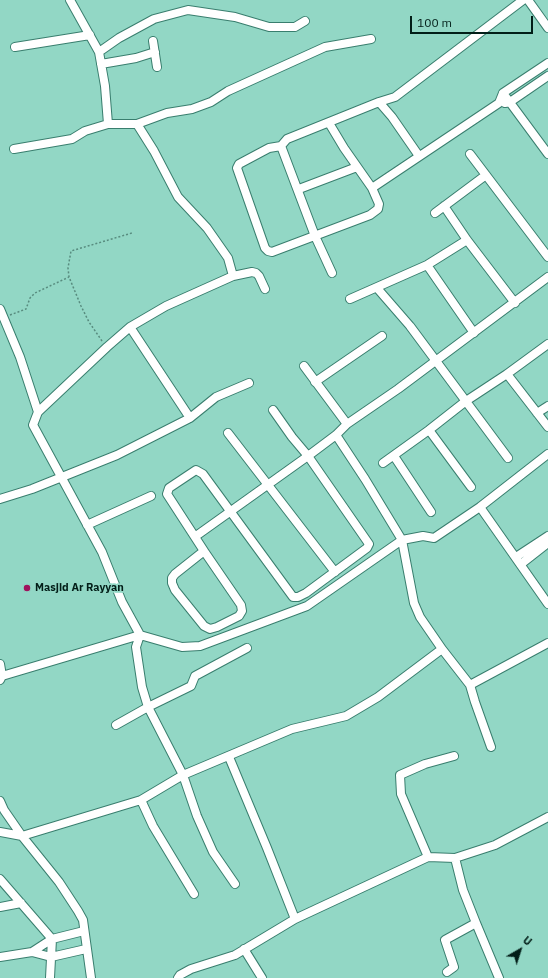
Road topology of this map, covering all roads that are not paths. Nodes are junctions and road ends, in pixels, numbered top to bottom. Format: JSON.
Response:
{"nodes":[{"id":1,"x":70,"y":0,"type":"edge"},
{"id":2,"x":523,"y":0,"type":"edge"},
{"id":3,"x":528,"y":0,"type":"edge"},
{"id":4,"x":305,"y":21,"type":"dead end"},
{"id":5,"x":548,"y":28,"type":"edge"},
{"id":6,"x":90,"y":35,"type":"junction"},
{"id":7,"x":371,"y":39,"type":"dead end"},
{"id":8,"x":153,"y":41,"type":"dead end"},
{"id":9,"x":15,"y":47,"type":"dead end"},
{"id":10,"x":99,"y":52,"type":"junction"},
{"id":11,"x":155,"y":52,"type":"junction"},
{"id":12,"x":548,"y":63,"type":"edge"},
{"id":13,"x":101,"y":64,"type":"junction"},
{"id":14,"x":157,"y":67,"type":"dead end"},
{"id":15,"x":548,"y":76,"type":"edge"},
{"id":16,"x":503,"y":93,"type":"junction"},
{"id":17,"x":379,"y":102,"type":"junction"},
{"id":18,"x":510,"y":102,"type":"junction"},
{"id":19,"x":499,"y":103,"type":"junction"},
{"id":20,"x":329,"y":123,"type":"junction"},
{"id":21,"x":108,"y":124,"type":"junction"},
{"id":22,"x":137,"y":124,"type":"junction"},
{"id":23,"x":281,"y":146,"type":"junction"},
{"id":24,"x":14,"y":149,"type":"dead end"},
{"id":25,"x":546,"y":149,"type":"edge"},
{"id":26,"x":470,"y":154,"type":"dead end"},
{"id":27,"x":418,"y":156,"type":"junction"},
{"id":28,"x":357,"y":167,"type":"junction"},
{"id":29,"x":486,"y":175,"type":"junction"},
{"id":30,"x":372,"y":188,"type":"junction"},
{"id":31,"x":299,"y":190,"type":"junction"},
{"id":32,"x":444,"y":206,"type":"junction"},
{"id":33,"x":435,"y":213,"type":"dead end"},
{"id":34,"x":315,"y":236,"type":"junction"},
{"id":35,"x":467,"y":240,"type":"junction"},
{"id":36,"x":548,"y":258,"type":"edge"},
{"id":37,"x":427,"y":265,"type":"junction"},
{"id":38,"x":332,"y":272,"type":"dead end"},
{"id":39,"x":234,"y":276,"type":"junction"},
{"id":40,"x":548,"y":278,"type":"edge"},
{"id":41,"x":378,"y":288,"type":"junction"},
{"id":42,"x":265,"y":289,"type":"dead end"},
{"id":43,"x":350,"y":299,"type":"dead end"},
{"id":44,"x":515,"y":303,"type":"junction"},
{"id":45,"x":1,"y":313,"type":"edge"},
{"id":46,"x":130,"y":327,"type":"junction"},
{"id":47,"x":474,"y":333,"type":"junction"},
{"id":48,"x":382,"y":336,"type":"dead end"},
{"id":49,"x":548,"y":344,"type":"edge"},
{"id":50,"x":437,"y":361,"type":"junction"},
{"id":51,"x":304,"y":366,"type":"dead end"},
{"id":52,"x":507,"y":374,"type":"junction"},
{"id":53,"x":315,"y":382,"type":"junction"},
{"id":54,"x":249,"y":383,"type":"dead end"},
{"id":55,"x":466,"y":401,"type":"junction"},
{"id":56,"x":548,"y":406,"type":"edge"},
{"id":57,"x":273,"y":410,"type":"dead end"},
{"id":58,"x":38,"y":412,"type":"junction"},
{"id":59,"x":537,"y":413,"type":"junction"},
{"id":60,"x":190,"y":418,"type":"junction"},
{"id":61,"x":347,"y":424,"type":"junction"},
{"id":62,"x":548,"y":427,"type":"edge"},
{"id":63,"x":429,"y":430,"type":"junction"},
{"id":64,"x":228,"y":433,"type":"dead end"},
{"id":65,"x":336,"y":435,"type":"junction"},
{"id":66,"x":548,"y":454,"type":"edge"},
{"id":67,"x":308,"y":456,"type":"junction"},
{"id":68,"x":394,"y":456,"type":"junction"},
{"id":69,"x":508,"y":458,"type":"dead end"},
{"id":70,"x":383,"y":463,"type":"dead end"},
{"id":71,"x":61,"y":477,"type":"junction"},
{"id":72,"x":269,"y":484,"type":"junction"},
{"id":73,"x":471,"y":487,"type":"dead end"},
{"id":74,"x":151,"y":496,"type":"dead end"},
{"id":75,"x":0,"y":499,"type":"edge"},
{"id":76,"x":480,"y":507,"type":"junction"},
{"id":77,"x":230,"y":510,"type":"junction"},
{"id":78,"x":431,"y":512,"type":"dead end"},
{"id":79,"x":87,"y":525,"type":"junction"},
{"id":80,"x":196,"y":536,"type":"junction"},
{"id":81,"x":548,"y":536,"type":"edge"},
{"id":82,"x":402,"y":540,"type":"junction"},
{"id":83,"x":548,"y":543,"type":"edge"},
{"id":84,"x":204,"y":552,"type":"junction"},
{"id":85,"x":518,"y":560,"type":"junction"},
{"id":86,"x":335,"y":572,"type":"junction"},
{"id":87,"x":548,"y":604,"type":"edge"},
{"id":88,"x":140,"y":635,"type":"junction"},
{"id":89,"x":548,"y":643,"type":"edge"},
{"id":90,"x":247,"y":648,"type":"dead end"},
{"id":91,"x":442,"y":649,"type":"junction"},
{"id":92,"x":0,"y":664,"type":"edge"},
{"id":93,"x":1,"y":678,"type":"edge"},
{"id":94,"x":470,"y":685,"type":"junction"},
{"id":95,"x":148,"y":707,"type":"junction"},
{"id":96,"x":116,"y":725,"type":"dead end"},
{"id":97,"x":491,"y":747,"type":"dead end"},
{"id":98,"x":454,"y":756,"type":"dead end"},
{"id":99,"x":229,"y":757,"type":"junction"},
{"id":100,"x":183,"y":775,"type":"junction"},
{"id":101,"x":141,"y":800,"type":"junction"},
{"id":102,"x":0,"y":802,"type":"edge"},
{"id":103,"x":6,"y":813,"type":"junction"},
{"id":104,"x":548,"y":817,"type":"edge"},
{"id":105,"x":0,"y":820,"type":"edge"},
{"id":106,"x":0,"y":832,"type":"edge"},
{"id":107,"x":22,"y":836,"type":"junction"},
{"id":108,"x":428,"y":857,"type":"junction"},
{"id":109,"x":455,"y":858,"type":"junction"},
{"id":110,"x":0,"y":879,"type":"edge"},
{"id":111,"x":235,"y":884,"type":"dead end"},
{"id":112,"x":194,"y":894,"type":"dead end"},
{"id":113,"x":20,"y":903,"type":"junction"},
{"id":114,"x":0,"y":907,"type":"edge"},
{"id":115,"x":295,"y":919,"type":"junction"},
{"id":116,"x":476,"y":923,"type":"junction"},
{"id":117,"x":84,"y":930,"type":"junction"},
{"id":118,"x":52,"y":939,"type":"junction"},
{"id":119,"x":86,"y":949,"type":"junction"},
{"id":120,"x":244,"y":949,"type":"junction"},
{"id":121,"x":32,"y":952,"type":"junction"},
{"id":122,"x":0,"y":957,"type":"edge"},
{"id":123,"x":51,"y":957,"type":"junction"},
{"id":124,"x":447,"y":972,"type":"dead end"},
{"id":125,"x":50,"y":978,"type":"edge"},
{"id":126,"x":91,"y":978,"type":"edge"},
{"id":127,"x":178,"y":978,"type":"edge"},
{"id":128,"x":262,"y":978,"type":"edge"},
{"id":129,"x":499,"y":978,"type":"edge"}],
"edges":[{"from":1,"to":6,"type":"street"},
{"from":2,"to":17,"type":"street"},
{"from":3,"to":5,"type":"street"},
{"from":4,"to":10,"type":"street"},
{"from":6,"to":9,"type":"street"},
{"from":6,"to":10,"type":"street"},
{"from":7,"to":22,"type":"street"},
{"from":8,"to":11,"type":"street"},
{"from":10,"to":13,"type":"street"},
{"from":11,"to":13,"type":"street"},
{"from":11,"to":14,"type":"street"},
{"from":12,"to":16,"type":"street"},
{"from":13,"to":21,"type":"street"},
{"from":15,"to":18,"type":"street"},
{"from":16,"to":18,"type":"street"},
{"from":16,"to":19,"type":"street"},
{"from":17,"to":20,"type":"street"},
{"from":17,"to":27,"type":"street"},
{"from":18,"to":19,"type":"street"},
{"from":18,"to":25,"type":"street"},
{"from":19,"to":27,"type":"street"},
{"from":20,"to":23,"type":"street"},
{"from":20,"to":28,"type":"street"},
{"from":21,"to":22,"type":"street"},
{"from":21,"to":24,"type":"street"},
{"from":22,"to":39,"type":"street"},
{"from":23,"to":31,"type":"street"},
{"from":23,"to":34,"type":"street"},
{"from":26,"to":29,"type":"street"},
{"from":27,"to":30,"type":"street"},
{"from":28,"to":30,"type":"street"},
{"from":28,"to":31,"type":"street"},
{"from":29,"to":32,"type":"street"},
{"from":29,"to":36,"type":"street"},
{"from":30,"to":34,"type":"street"},
{"from":31,"to":34,"type":"street"},
{"from":32,"to":33,"type":"street"},
{"from":32,"to":35,"type":"street"},
{"from":34,"to":38,"type":"street"},
{"from":35,"to":37,"type":"street"},
{"from":35,"to":44,"type":"street"},
{"from":37,"to":41,"type":"street"},
{"from":37,"to":47,"type":"street"},
{"from":39,"to":42,"type":"street"},
{"from":39,"to":46,"type":"street"},
{"from":40,"to":44,"type":"street"},
{"from":41,"to":43,"type":"street"},
{"from":41,"to":50,"type":"street"},
{"from":44,"to":47,"type":"street"},
{"from":45,"to":58,"type":"street"},
{"from":46,"to":58,"type":"street"},
{"from":46,"to":60,"type":"street"},
{"from":47,"to":50,"type":"street"},
{"from":48,"to":53,"type":"street"},
{"from":49,"to":52,"type":"street"},
{"from":50,"to":55,"type":"street"},
{"from":50,"to":61,"type":"street"},
{"from":51,"to":53,"type":"street"},
{"from":52,"to":55,"type":"street"},
{"from":52,"to":59,"type":"street"},
{"from":53,"to":61,"type":"street"},
{"from":54,"to":60,"type":"street"},
{"from":55,"to":63,"type":"street"},
{"from":55,"to":69,"type":"street"},
{"from":56,"to":59,"type":"street"},
{"from":57,"to":67,"type":"street"},
{"from":58,"to":71,"type":"street"},
{"from":59,"to":62,"type":"street"},
{"from":60,"to":71,"type":"street"},
{"from":61,"to":65,"type":"street"},
{"from":63,"to":68,"type":"street"},
{"from":63,"to":73,"type":"street"},
{"from":64,"to":72,"type":"street"},
{"from":65,"to":67,"type":"street"},
{"from":65,"to":82,"type":"street"},
{"from":66,"to":76,"type":"street"},
{"from":67,"to":72,"type":"street"},
{"from":67,"to":86,"type":"street"},
{"from":68,"to":70,"type":"street"},
{"from":68,"to":78,"type":"street"},
{"from":71,"to":75,"type":"street"},
{"from":71,"to":79,"type":"street"},
{"from":72,"to":77,"type":"street"},
{"from":72,"to":86,"type":"street"},
{"from":74,"to":79,"type":"street"},
{"from":76,"to":82,"type":"street"},
{"from":76,"to":85,"type":"street"},
{"from":77,"to":80,"type":"street"},
{"from":77,"to":80,"type":"street"},
{"from":77,"to":86,"type":"street"},
{"from":79,"to":88,"type":"street"},
{"from":80,"to":84,"type":"street"},
{"from":81,"to":85,"type":"street"},
{"from":82,"to":88,"type":"street"},
{"from":82,"to":91,"type":"street"},
{"from":83,"to":85,"type":"street"},
{"from":84,"to":84,"type":"street"},
{"from":85,"to":87,"type":"street"},
{"from":88,"to":93,"type":"street"},
{"from":88,"to":95,"type":"street"},
{"from":89,"to":94,"type":"street"},
{"from":90,"to":95,"type":"street"},
{"from":91,"to":94,"type":"street"},
{"from":91,"to":99,"type":"street"},
{"from":92,"to":93,"type":"street"},
{"from":94,"to":97,"type":"street"},
{"from":95,"to":96,"type":"street"},
{"from":95,"to":100,"type":"street"},
{"from":98,"to":108,"type":"street"},
{"from":99,"to":100,"type":"street"},
{"from":99,"to":115,"type":"street"},
{"from":100,"to":101,"type":"street"},
{"from":100,"to":111,"type":"street"},
{"from":101,"to":107,"type":"street"},
{"from":101,"to":112,"type":"street"},
{"from":102,"to":103,"type":"street"},
{"from":103,"to":105,"type":"street"},
{"from":103,"to":107,"type":"street"},
{"from":104,"to":109,"type":"street"},
{"from":106,"to":107,"type":"street"},
{"from":107,"to":117,"type":"street"},
{"from":108,"to":109,"type":"street"},
{"from":108,"to":115,"type":"street"},
{"from":109,"to":116,"type":"street"},
{"from":110,"to":113,"type":"street"},
{"from":113,"to":114,"type":"street"},
{"from":113,"to":118,"type":"street"},
{"from":115,"to":120,"type":"street"},
{"from":116,"to":124,"type":"street"},
{"from":116,"to":129,"type":"street"},
{"from":117,"to":118,"type":"street"},
{"from":117,"to":119,"type":"street"},
{"from":118,"to":121,"type":"street"},
{"from":118,"to":123,"type":"street"},
{"from":119,"to":123,"type":"street"},
{"from":119,"to":126,"type":"street"},
{"from":120,"to":127,"type":"street"},
{"from":120,"to":128,"type":"street"},
{"from":121,"to":122,"type":"street"},
{"from":121,"to":123,"type":"street"},
{"from":123,"to":125,"type":"street"}]}
